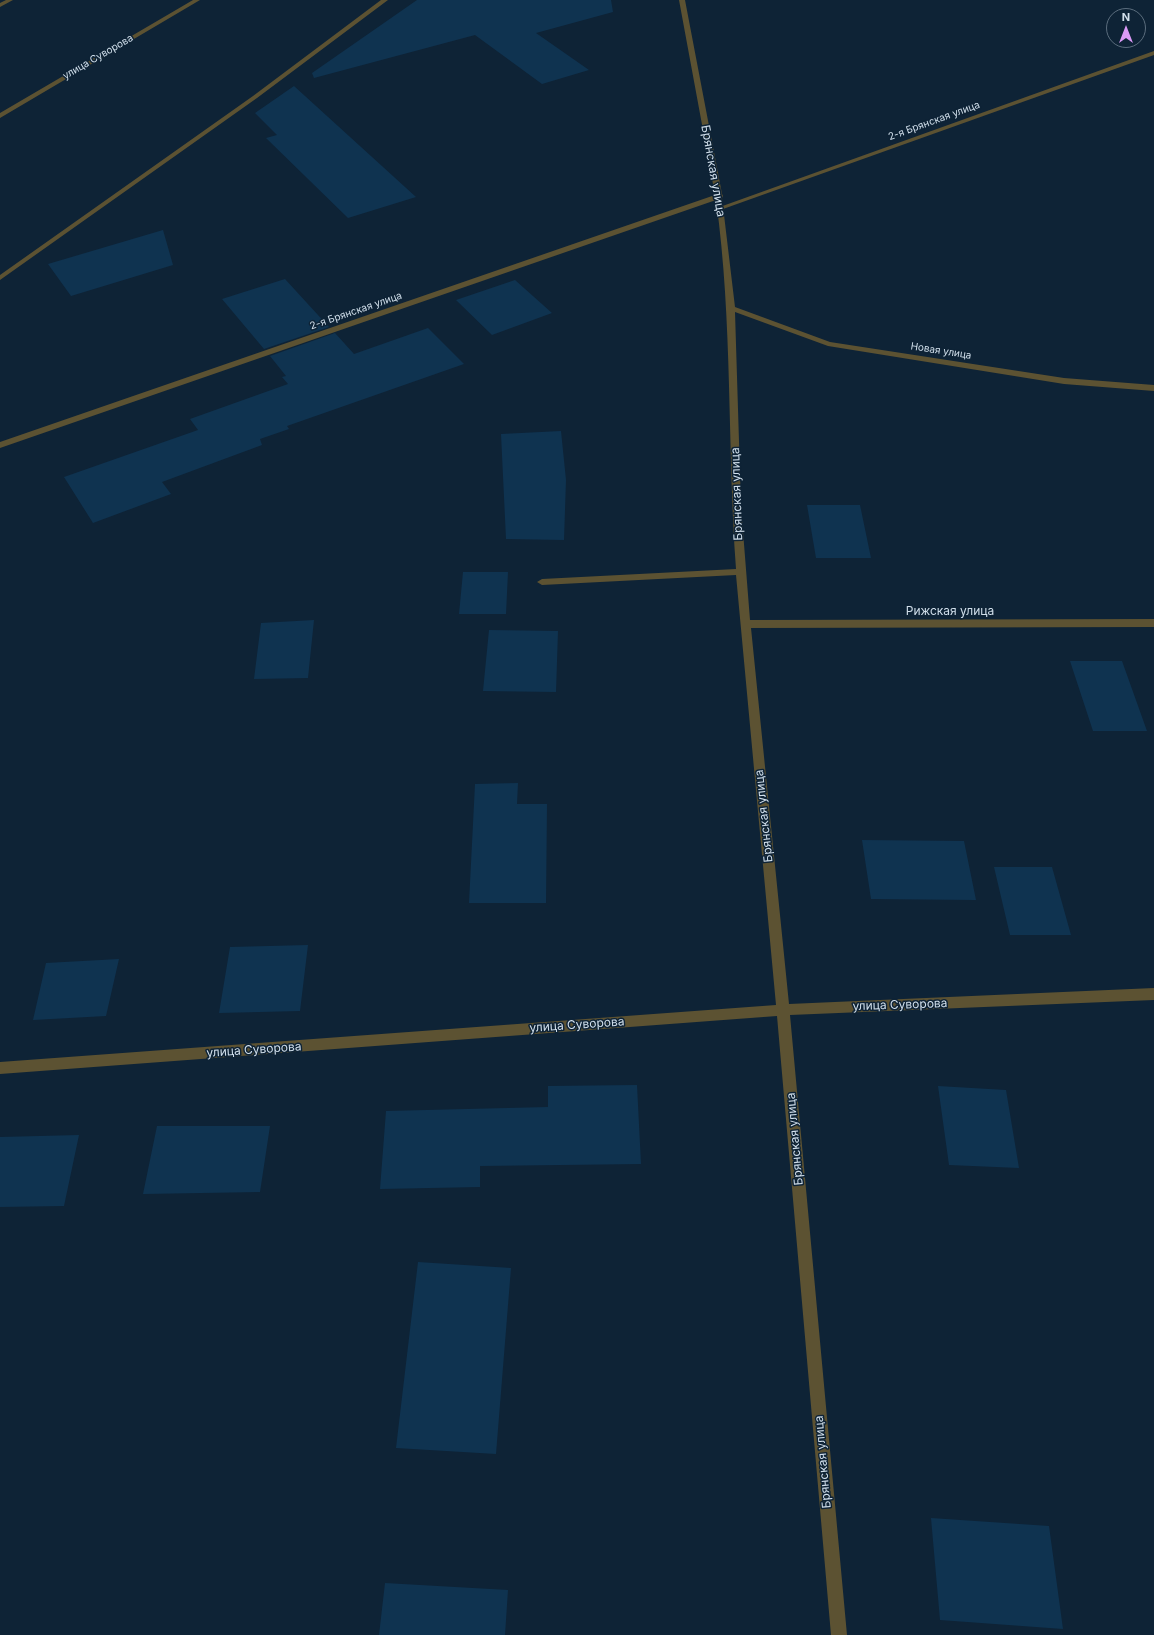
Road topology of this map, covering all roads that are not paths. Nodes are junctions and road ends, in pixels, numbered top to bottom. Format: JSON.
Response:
{"nodes":[{"id":1,"x":10,"y":0,"type":"edge"},
{"id":2,"x":198,"y":0,"type":"edge"},
{"id":3,"x":385,"y":0,"type":"edge"},
{"id":4,"x":682,"y":0,"type":"edge"},
{"id":5,"x":0,"y":5,"type":"edge"},
{"id":6,"x":1154,"y":53,"type":"edge"},
{"id":7,"x":0,"y":116,"type":"edge"},
{"id":8,"x":720,"y":196,"type":"junction"},
{"id":9,"x":721,"y":208,"type":"junction"},
{"id":10,"x":0,"y":278,"type":"edge"},
{"id":11,"x":731,"y":308,"type":"junction"},
{"id":12,"x":1154,"y":388,"type":"edge"},
{"id":13,"x":0,"y":445,"type":"edge"},
{"id":14,"x":739,"y":572,"type":"junction"},
{"id":15,"x":542,"y":582,"type":"dead end"},
{"id":16,"x":1154,"y":623,"type":"edge"},
{"id":17,"x":746,"y":624,"type":"junction"},
{"id":18,"x":1154,"y":994,"type":"edge"},
{"id":19,"x":783,"y":1010,"type":"junction"},
{"id":20,"x":0,"y":1068,"type":"edge"},
{"id":21,"x":839,"y":1635,"type":"edge"}],
"edges":[{"from":1,"to":5,"type":"street"},
{"from":2,"to":7,"type":"street","name":"улица Суворова"},
{"from":3,"to":10,"type":"street"},
{"from":4,"to":8,"type":"street","name":"Брянская улица"},
{"from":6,"to":9,"type":"street","name":"2-я Брянская улица"},
{"from":8,"to":9,"type":"street","name":"Брянская улица"},
{"from":8,"to":13,"type":"street","name":"2-я Брянская улица"},
{"from":9,"to":11,"type":"street","name":"Брянская улица"},
{"from":11,"to":12,"type":"street","name":"Новая улица"},
{"from":11,"to":14,"type":"street","name":"Брянская улица"},
{"from":14,"to":15,"type":"street"},
{"from":14,"to":17,"type":"street","name":"Брянская улица"},
{"from":16,"to":17,"type":"street","name":"Рижская улица"},
{"from":17,"to":19,"type":"street","name":"Брянская улица"},
{"from":18,"to":19,"type":"street","name":"улица Суворова"},
{"from":19,"to":20,"type":"street","name":"улица Суворова"},
{"from":19,"to":21,"type":"street","name":"Брянская улица"}]}
